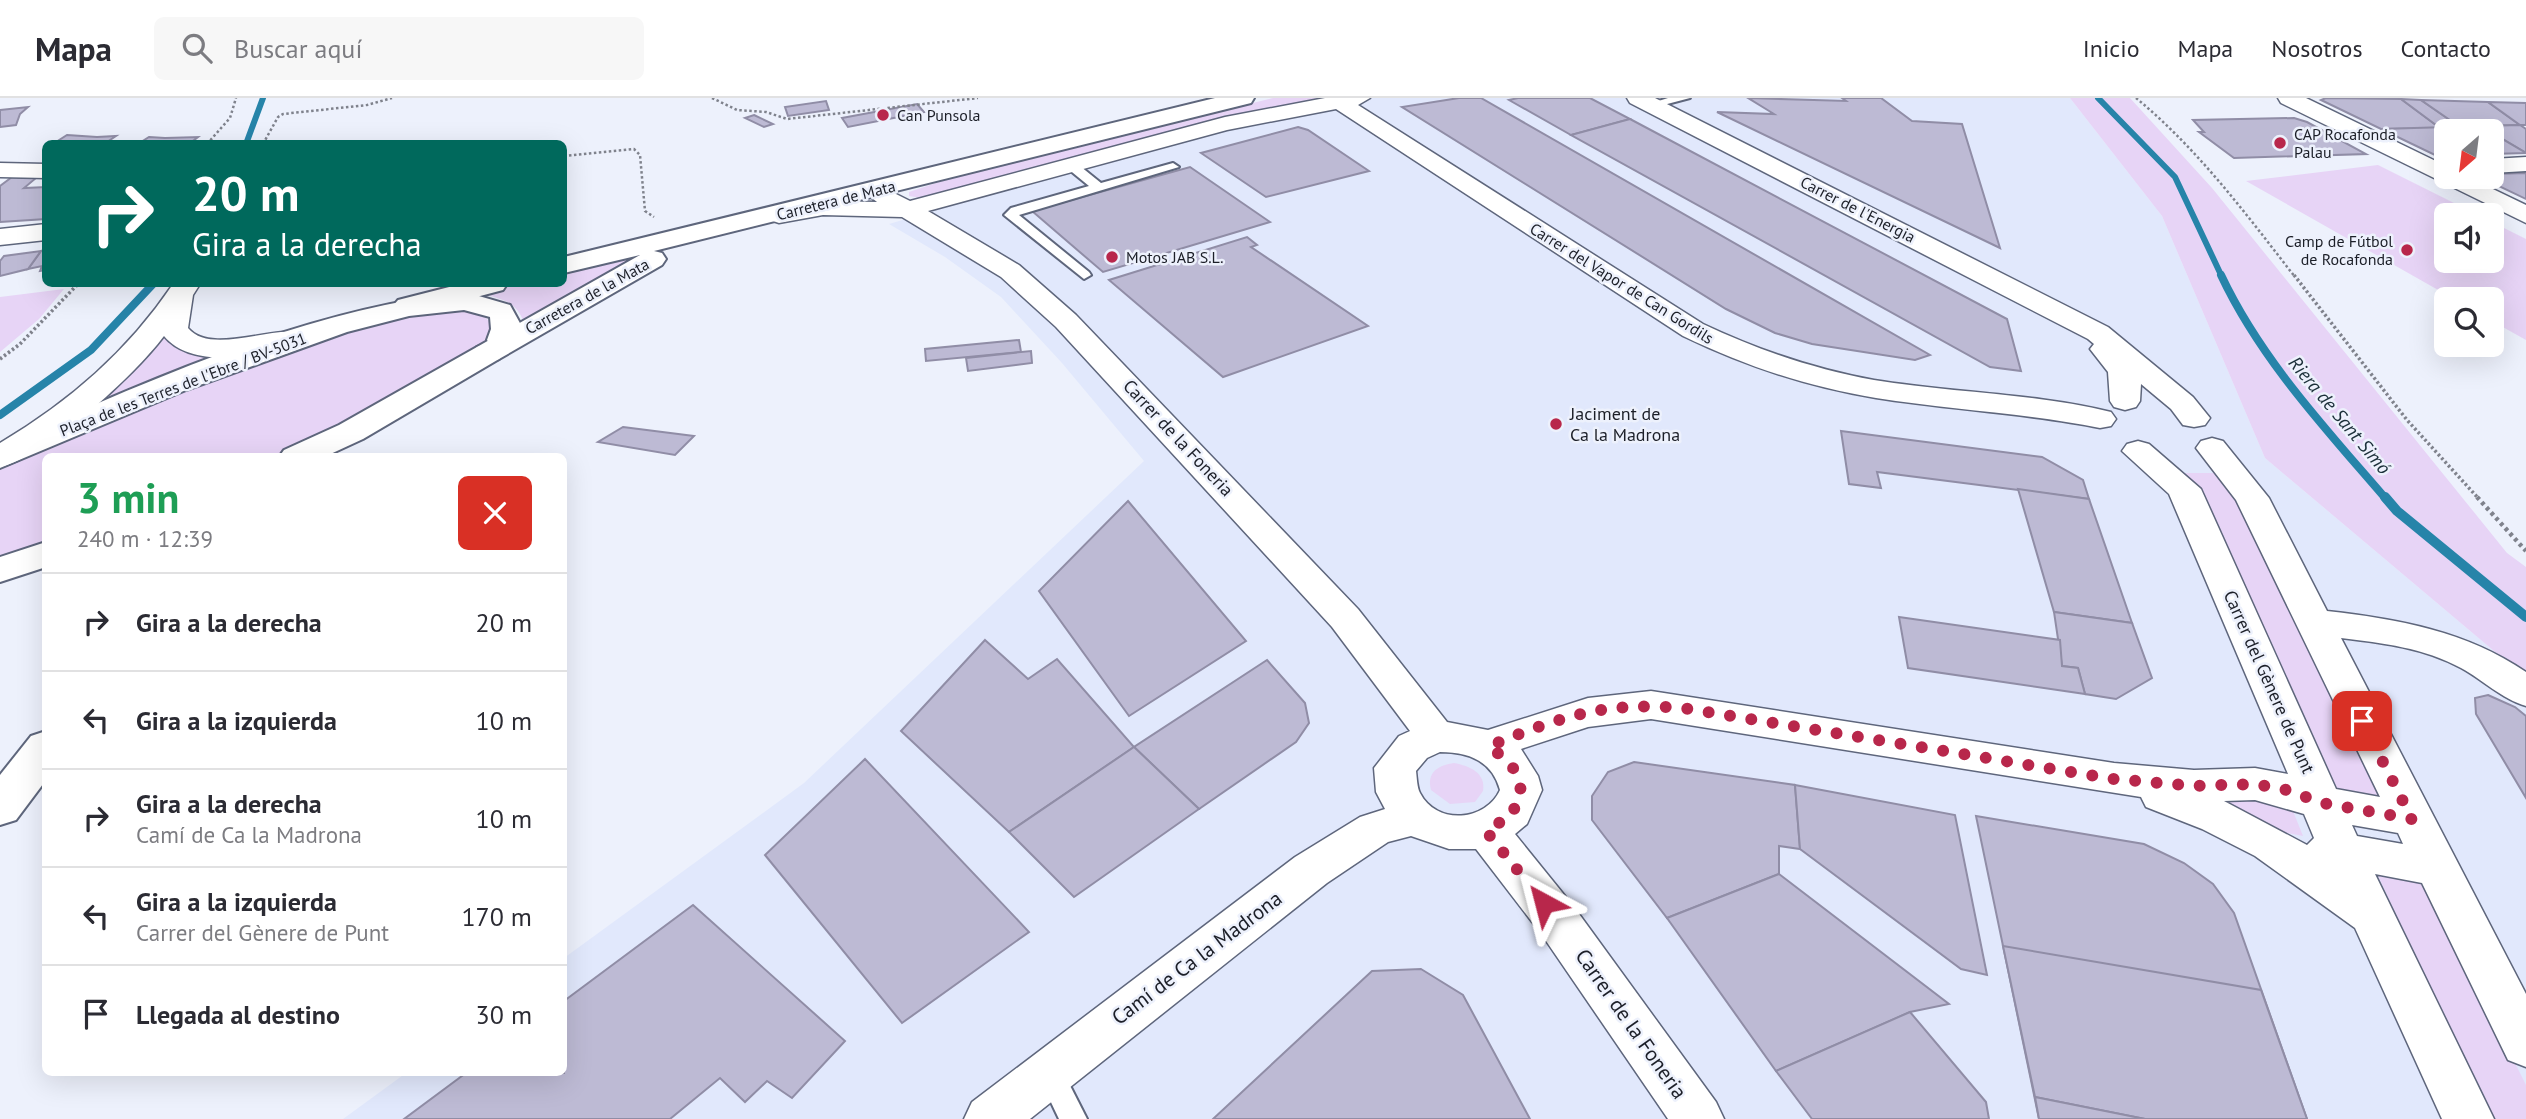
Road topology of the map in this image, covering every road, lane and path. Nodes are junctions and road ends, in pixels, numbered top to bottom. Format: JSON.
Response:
{"nodes":[{"id":1,"x":236,"y":98,"type":"edge"},
{"id":2,"x":392,"y":98,"type":"edge"},
{"id":3,"x":712,"y":98,"type":"edge"},
{"id":4,"x":978,"y":98,"type":"edge"},
{"id":5,"x":1243,"y":98,"type":"edge"},
{"id":6,"x":1684,"y":98,"type":"edge"},
{"id":7,"x":2136,"y":98,"type":"edge"},
{"id":8,"x":2289,"y":98,"type":"edge"},
{"id":9,"x":1349,"y":100,"type":"edge"},
{"id":10,"x":1645,"y":102,"type":"edge"},
{"id":11,"x":211,"y":140,"type":"edge"},
{"id":12,"x":265,"y":140,"type":"edge"},
{"id":13,"x":567,"y":156,"type":"edge"},
{"id":14,"x":2526,"y":164,"type":"edge"},
{"id":15,"x":1071,"y":165,"type":"junction"},
{"id":16,"x":2504,"y":165,"type":"edge"},
{"id":17,"x":1173,"y":167,"type":"dead end"},
{"id":18,"x":2434,"y":167,"type":"edge"},
{"id":19,"x":0,"y":170,"type":"edge"},
{"id":20,"x":42,"y":171,"type":"edge"},
{"id":21,"x":1100,"y":188,"type":"junction"},
{"id":22,"x":2476,"y":189,"type":"edge"},
{"id":23,"x":874,"y":190,"type":"junction"},
{"id":24,"x":905,"y":209,"type":"junction"},
{"id":25,"x":2526,"y":215,"type":"edge"},
{"id":26,"x":769,"y":216,"type":"junction"},
{"id":27,"x":42,"y":232,"type":"edge"},
{"id":28,"x":697,"y":232,"type":"junction"},
{"id":29,"x":0,"y":237,"type":"edge"},
{"id":30,"x":567,"y":264,"type":"edge"},
{"id":31,"x":1084,"y":275,"type":"dead end"},
{"id":32,"x":75,"y":287,"type":"edge"},
{"id":33,"x":481,"y":287,"type":"edge"},
{"id":34,"x":183,"y":289,"type":"edge"},
{"id":35,"x":408,"y":306,"type":"junction"},
{"id":36,"x":2077,"y":321,"type":"junction"},
{"id":37,"x":306,"y":336,"type":"junction"},
{"id":38,"x":495,"y":347,"type":"junction"},
{"id":39,"x":0,"y":359,"type":"edge"},
{"id":40,"x":2125,"y":401,"type":"junction"},
{"id":41,"x":2099,"y":419,"type":"junction"},
{"id":42,"x":351,"y":432,"type":"junction"},
{"id":43,"x":2203,"y":433,"type":"junction"},
{"id":44,"x":2138,"y":451,"type":"junction"},
{"id":45,"x":305,"y":453,"type":"edge"},
{"id":46,"x":319,"y":453,"type":"edge"},
{"id":47,"x":0,"y":457,"type":"edge"},
{"id":48,"x":2526,"y":551,"type":"edge"},
{"id":49,"x":42,"y":555,"type":"edge"},
{"id":50,"x":0,"y":570,"type":"edge"},
{"id":51,"x":2313,"y":622,"type":"junction"},
{"id":52,"x":2526,"y":692,"type":"edge"},
{"id":53,"x":2292,"y":733,"type":"junction"},
{"id":54,"x":1436,"y":737,"type":"junction"},
{"id":55,"x":1489,"y":746,"type":"junction"},
{"id":56,"x":42,"y":752,"type":"edge"},
{"id":57,"x":2114,"y":779,"type":"junction"},
{"id":58,"x":2255,"y":784,"type":"junction"},
{"id":59,"x":2322,"y":803,"type":"junction"},
{"id":60,"x":0,"y":808,"type":"edge"},
{"id":61,"x":1416,"y":818,"type":"junction"},
{"id":62,"x":2412,"y":819,"type":"junction"},
{"id":63,"x":1486,"y":831,"type":"junction"},
{"id":64,"x":2275,"y":845,"type":"junction"},
{"id":65,"x":2342,"y":851,"type":"junction"},
{"id":66,"x":2436,"y":867,"type":"junction"},
{"id":67,"x":2378,"y":922,"type":"junction"},
{"id":68,"x":2526,"y":1044,"type":"edge"},
{"id":69,"x":1049,"y":1072,"type":"junction"},
{"id":70,"x":990,"y":1119,"type":"edge"},
{"id":71,"x":1073,"y":1119,"type":"edge"},
{"id":72,"x":1698,"y":1119,"type":"edge"},
{"id":73,"x":2468,"y":1119,"type":"edge"}],
"edges":[{"from":1,"to":11,"type":"path"},
{"from":2,"to":12,"type":"path"},
{"from":3,"to":4,"type":"path"},
{"from":5,"to":23,"type":"street","name":"Carretera de Mata"},
{"from":6,"to":10,"type":"lane"},
{"from":7,"to":48,"type":"path"},
{"from":8,"to":18,"type":"street"},
{"from":9,"to":15,"type":"street","name":"Carretera de Mata"},
{"from":9,"to":41,"type":"street","name":"Carrer del Vapor de Can Gordils"},
{"from":10,"to":36,"type":"street","name":"Carrer de l'Energia"},
{"from":13,"to":28,"type":"path"},
{"from":14,"to":16,"type":"street"},
{"from":15,"to":21,"type":"lane"},
{"from":15,"to":24,"type":"street","name":"Carretera de Mata"},
{"from":17,"to":21,"type":"lane"},
{"from":19,"to":20,"type":"street"},
{"from":21,"to":31,"type":"lane"},
{"from":22,"to":25,"type":"street"},
{"from":23,"to":24,"type":"street","name":"Carrer de la Foneria"},
{"from":23,"to":26,"type":"street","name":"Carretera de Mata"},
{"from":24,"to":26,"type":"street","name":"Carretera de Mata"},
{"from":24,"to":54,"type":"street","name":"Carrer de la Foneria"},
{"from":26,"to":28,"type":"street"},
{"from":26,"to":38,"type":"street","name":"Carretera de la Mata"},
{"from":27,"to":29,"type":"street"},
{"from":28,"to":30,"type":"street"},
{"from":32,"to":39,"type":"path"},
{"from":33,"to":35,"type":"street"},
{"from":34,"to":37,"type":"street"},
{"from":34,"to":47,"type":"street"},
{"from":35,"to":37,"type":"street","name":"Plaça de les Terres de l'Ebre / BV-5031"},
{"from":35,"to":38,"type":"street","name":"Plaça de les Terres de l'Ebre / BV-5031"},
{"from":36,"to":40,"type":"street","name":"Carrer de l'Energia"},
{"from":36,"to":43,"type":"street","name":"Carrer de l'Energia"},
{"from":37,"to":47,"type":"street","name":"Plaça de les Terres de l'Ebre / BV-5031"},
{"from":38,"to":42,"type":"street"},
{"from":40,"to":41,"type":"street"},
{"from":40,"to":43,"type":"street"},
{"from":41,"to":44,"type":"street"},
{"from":42,"to":45,"type":"street"},
{"from":42,"to":46,"type":"street"},
{"from":43,"to":44,"type":"street"},
{"from":43,"to":51,"type":"street"},
{"from":44,"to":53,"type":"street","name":"Carrer del Gènere de Punt"},
{"from":49,"to":50,"type":"street"},
{"from":51,"to":52,"type":"street"},
{"from":51,"to":62,"type":"street"},
{"from":53,"to":58,"type":"street"},
{"from":53,"to":59,"type":"street","name":"Carrer del Gènere de Punt"},
{"from":54,"to":55,"type":"street"},
{"from":54,"to":61,"type":"street"},
{"from":55,"to":57,"type":"street"},
{"from":55,"to":63,"type":"street"},
{"from":56,"to":60,"type":"street"},
{"from":57,"to":58,"type":"street"},
{"from":57,"to":64,"type":"street"},
{"from":58,"to":59,"type":"street"},
{"from":59,"to":62,"type":"street"},
{"from":59,"to":65,"type":"street","name":"Carrer del Gènere de Punt"},
{"from":61,"to":63,"type":"street"},
{"from":61,"to":69,"type":"street","name":"Camí de Ca la Madrona"},
{"from":62,"to":66,"type":"street"},
{"from":63,"to":72,"type":"street","name":"Carrer de la Foneria"},
{"from":64,"to":65,"type":"street"},
{"from":64,"to":67,"type":"street"},
{"from":65,"to":66,"type":"street"},
{"from":65,"to":67,"type":"street","name":"Carrer del Gènere de Punt"},
{"from":66,"to":68,"type":"street"},
{"from":67,"to":73,"type":"street","name":"Carrer del Gènere de Punt"},
{"from":69,"to":70,"type":"street","name":"Camí de Ca la Madrona"},
{"from":69,"to":71,"type":"lane"}]}
